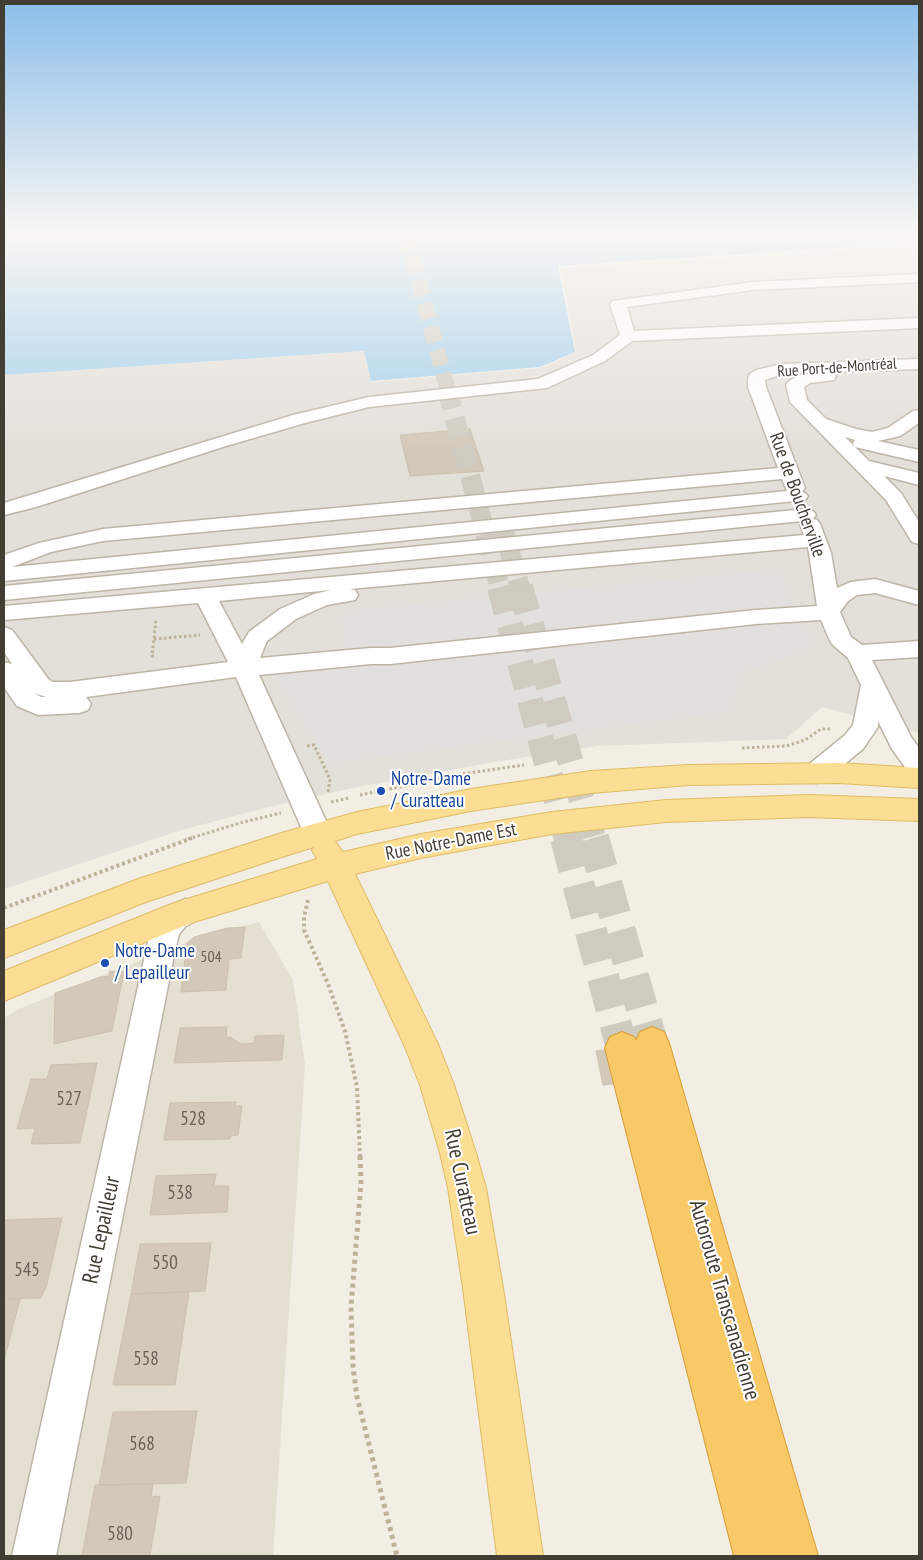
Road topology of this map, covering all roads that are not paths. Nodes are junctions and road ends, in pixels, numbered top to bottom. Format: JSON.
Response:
{"nodes":[{"id":1,"x":619,"y":307,"type":"edge"},
{"id":2,"x":919,"y":323,"type":"edge"},
{"id":3,"x":628,"y":336,"type":"junction"},
{"id":4,"x":900,"y":364,"type":"junction"},
{"id":5,"x":919,"y":364,"type":"edge"},
{"id":6,"x":756,"y":378,"type":"joint"},
{"id":7,"x":907,"y":426,"type":"edge"},
{"id":8,"x":919,"y":441,"type":"edge"},
{"id":9,"x":919,"y":448,"type":"edge"},
{"id":10,"x":919,"y":456,"type":"edge"},
{"id":11,"x":919,"y":464,"type":"edge"},
{"id":12,"x":919,"y":471,"type":"edge"},
{"id":13,"x":919,"y":479,"type":"edge"},
{"id":14,"x":919,"y":487,"type":"edge"},
{"id":15,"x":891,"y":495,"type":"edge"},
{"id":16,"x":919,"y":495,"type":"edge"},
{"id":17,"x":4,"y":508,"type":"edge"},
{"id":18,"x":803,"y":508,"type":"junction"},
{"id":19,"x":4,"y":562,"type":"edge"},
{"id":20,"x":4,"y":574,"type":"edge"},
{"id":21,"x":4,"y":584,"type":"edge"},
{"id":22,"x":4,"y":593,"type":"edge"},
{"id":23,"x":205,"y":594,"type":"junction"},
{"id":24,"x":919,"y":599,"type":"edge"},
{"id":25,"x":4,"y":602,"type":"edge"},
{"id":26,"x":829,"y":612,"type":"junction"},
{"id":27,"x":4,"y":613,"type":"edge"},
{"id":28,"x":4,"y":635,"type":"edge"},
{"id":29,"x":919,"y":649,"type":"edge"},
{"id":30,"x":857,"y":653,"type":"junction"},
{"id":31,"x":4,"y":670,"type":"edge"},
{"id":32,"x":247,"y":675,"type":"junction"},
{"id":33,"x":872,"y":686,"type":"junction"},
{"id":34,"x":919,"y":767,"type":"edge"},
{"id":35,"x":816,"y":773,"type":"junction"},
{"id":36,"x":919,"y":778,"type":"edge"},
{"id":37,"x":919,"y":810,"type":"edge"},
{"id":38,"x":318,"y":834,"type":"junction"},
{"id":39,"x":336,"y":866,"type":"junction"},
{"id":40,"x":185,"y":912,"type":"junction"},
{"id":41,"x":4,"y":944,"type":"edge"},
{"id":42,"x":4,"y":986,"type":"edge"},
{"id":43,"x":34,"y":1556,"type":"edge"},
{"id":44,"x":520,"y":1556,"type":"edge"},
{"id":45,"x":757,"y":1556,"type":"edge"},
{"id":46,"x":795,"y":1556,"type":"edge"}],
"edges":[{"from":1,"to":3,"type":"street"},
{"from":2,"to":3,"type":"street"},
{"from":3,"to":17,"type":"street"},
{"from":4,"to":5,"type":"street","name":"Rue Port-de-Montréal"},
{"from":4,"to":6,"type":"street","name":"Rue Port-de-Montréal"},
{"from":4,"to":15,"type":"street"},
{"from":6,"to":18,"type":"street","name":"Rue de Boucherville"},
{"from":7,"to":8,"type":"street"},
{"from":7,"to":9,"type":"street"},
{"from":7,"to":15,"type":"street"},
{"from":10,"to":15,"type":"street"},
{"from":11,"to":15,"type":"street"},
{"from":12,"to":15,"type":"street"},
{"from":13,"to":15,"type":"street"},
{"from":14,"to":15,"type":"street"},
{"from":15,"to":16,"type":"street"},
{"from":18,"to":19,"type":"street"},
{"from":18,"to":19,"type":"street"},
{"from":18,"to":20,"type":"street"},
{"from":18,"to":21,"type":"street"},
{"from":18,"to":22,"type":"street"},
{"from":18,"to":23,"type":"street"},
{"from":18,"to":25,"type":"street"},
{"from":18,"to":26,"type":"street","name":"Rue de Boucherville"},
{"from":18,"to":32,"type":"street"},
{"from":23,"to":27,"type":"street"},
{"from":23,"to":32,"type":"street"},
{"from":24,"to":26,"type":"street"},
{"from":26,"to":30,"type":"street","name":"Rue de Boucherville"},
{"from":26,"to":32,"type":"street"},
{"from":28,"to":32,"type":"street"},
{"from":29,"to":30,"type":"street"},
{"from":30,"to":33,"type":"street","name":"Rue de Boucherville"},
{"from":31,"to":32,"type":"street"},
{"from":32,"to":38,"type":"street"},
{"from":33,"to":34,"type":"street","name":"Rue de Boucherville"},
{"from":33,"to":35,"type":"street"},
{"from":35,"to":36,"type":"main road","name":"Rue Notre-Dame Est"},
{"from":35,"to":38,"type":"main road","name":"Rue Notre-Dame Est"},
{"from":37,"to":39,"type":"main road","name":"Rue Notre-Dame Est"},
{"from":38,"to":39,"type":"main road","name":"Rue Curatteau"},
{"from":38,"to":41,"type":"main road","name":"Rue Notre-Dame Est"},
{"from":39,"to":40,"type":"main road","name":"Rue Notre-Dame Est"},
{"from":39,"to":44,"type":"main road","name":"Rue Curatteau"},
{"from":40,"to":42,"type":"main road","name":"Rue Notre-Dame Est"},
{"from":40,"to":43,"type":"street","name":"Rue Lepailleur"},
{"from":45,"to":46,"type":"highway","name":"Autoroute Transcanadienne"}]}
